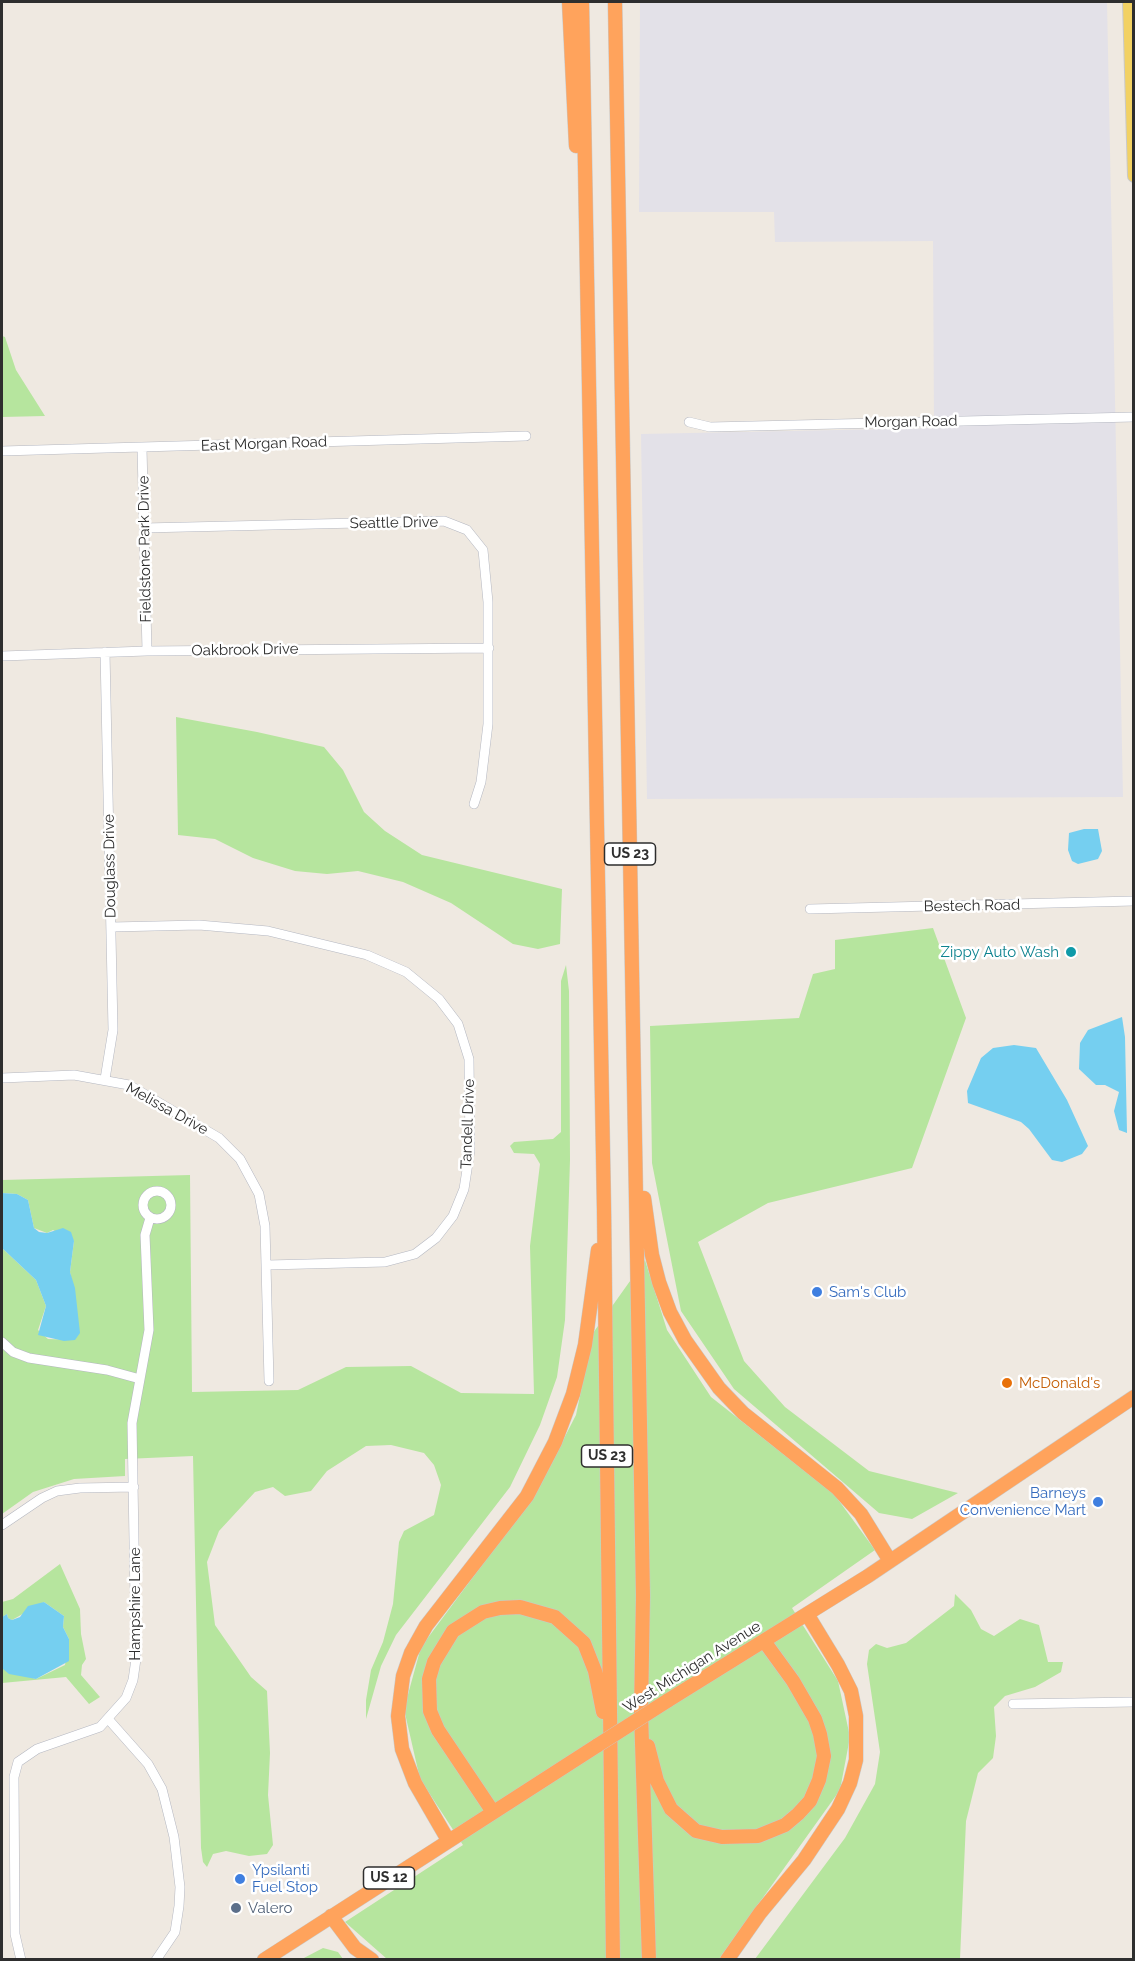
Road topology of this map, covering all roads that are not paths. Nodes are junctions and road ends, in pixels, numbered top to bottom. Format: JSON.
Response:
{"nodes":[{"id":1,"x":569,"y":2,"type":"edge"},
{"id":2,"x":582,"y":2,"type":"edge"},
{"id":3,"x":615,"y":2,"type":"edge"},
{"id":4,"x":620,"y":2,"type":"edge"},
{"id":5,"x":1129,"y":2,"type":"edge"},
{"id":6,"x":616,"y":28,"type":"junction"},
{"id":7,"x":1134,"y":176,"type":"edge"},
{"id":8,"x":586,"y":227,"type":"junction"},
{"id":9,"x":1134,"y":417,"type":"edge"},
{"id":10,"x":689,"y":422,"type":"dead end"},
{"id":11,"x":526,"y":436,"type":"dead end"},
{"id":12,"x":142,"y":448,"type":"junction"},
{"id":13,"x":2,"y":452,"type":"edge"},
{"id":14,"x":144,"y":528,"type":"junction"},
{"id":15,"x":489,"y":648,"type":"junction"},
{"id":16,"x":147,"y":651,"type":"junction"},
{"id":17,"x":105,"y":652,"type":"junction"},
{"id":18,"x":2,"y":656,"type":"edge"},
{"id":19,"x":474,"y":804,"type":"dead end"},
{"id":20,"x":1134,"y":901,"type":"edge"},
{"id":21,"x":810,"y":909,"type":"dead end"},
{"id":22,"x":112,"y":927,"type":"junction"},
{"id":23,"x":2,"y":1078,"type":"edge"},
{"id":24,"x":105,"y":1079,"type":"junction"},
{"id":25,"x":635,"y":1113,"type":"junction"},
{"id":26,"x":604,"y":1209,"type":"junction"},
{"id":27,"x":150,"y":1218,"type":"dead end"},
{"id":28,"x":268,"y":1265,"type":"junction"},
{"id":29,"x":2,"y":1342,"type":"edge"},
{"id":30,"x":140,"y":1379,"type":"junction"},
{"id":31,"x":269,"y":1381,"type":"dead end"},
{"id":32,"x":1134,"y":1397,"type":"edge"},
{"id":33,"x":134,"y":1487,"type":"junction"},
{"id":34,"x":2,"y":1525,"type":"edge"},
{"id":35,"x":890,"y":1561,"type":"junction"},
{"id":36,"x":807,"y":1614,"type":"junction"},
{"id":37,"x":764,"y":1641,"type":"junction"},
{"id":38,"x":1134,"y":1702,"type":"edge"},
{"id":39,"x":1012,"y":1704,"type":"dead end"},
{"id":40,"x":641,"y":1712,"type":"junction"},
{"id":41,"x":109,"y":1720,"type":"junction"},
{"id":42,"x":604,"y":1748,"type":"junction"},
{"id":43,"x":493,"y":1812,"type":"junction"},
{"id":44,"x":448,"y":1840,"type":"junction"},
{"id":45,"x":331,"y":1916,"type":"junction"},
{"id":46,"x":21,"y":1959,"type":"edge"},
{"id":47,"x":156,"y":1959,"type":"edge"},
{"id":48,"x":264,"y":1959,"type":"edge"},
{"id":49,"x":372,"y":1959,"type":"edge"},
{"id":50,"x":613,"y":1959,"type":"edge"},
{"id":51,"x":649,"y":1959,"type":"edge"},
{"id":52,"x":727,"y":1959,"type":"edge"}],
"edges":[{"from":1,"to":8,"type":"highway"},
{"from":2,"to":8,"type":"highway","number":"US 23"},
{"from":3,"to":6,"type":"highway","number":"US 23"},
{"from":4,"to":6,"type":"highway"},
{"from":5,"to":7,"type":"main road"},
{"from":6,"to":25,"type":"highway","number":"US 23"},
{"from":8,"to":26,"type":"highway","number":"US 23"},
{"from":9,"to":10,"type":"street","name":"Morgan Road"},
{"from":11,"to":12,"type":"street","name":"East Morgan Road"},
{"from":12,"to":13,"type":"street","name":"East Morgan Road"},
{"from":12,"to":14,"type":"street","name":"Fieldstone Park Drive"},
{"from":14,"to":15,"type":"street","name":"Seattle Drive"},
{"from":14,"to":16,"type":"street","name":"Fieldstone Park Drive"},
{"from":15,"to":16,"type":"street","name":"Oakbrook Drive"},
{"from":15,"to":19,"type":"street","name":"Seattle Drive"},
{"from":16,"to":17,"type":"street","name":"Oakbrook Drive"},
{"from":17,"to":18,"type":"street","name":"Oakbrook Drive"},
{"from":17,"to":22,"type":"street","name":"Douglass Drive"},
{"from":20,"to":21,"type":"street","name":"Bestech Road"},
{"from":22,"to":24,"type":"street","name":"Douglass Drive"},
{"from":22,"to":28,"type":"street","name":"Tandell Drive"},
{"from":23,"to":24,"type":"street","name":"Melissa Drive"},
{"from":24,"to":28,"type":"street","name":"Melissa Drive"},
{"from":25,"to":35,"type":"highway"},
{"from":25,"to":40,"type":"highway","number":"US 23"},
{"from":26,"to":42,"type":"highway","number":"US 23"},
{"from":26,"to":44,"type":"highway"},
{"from":27,"to":30,"type":"street","name":"Hampshire Lane"},
{"from":28,"to":31,"type":"street","name":"Melissa Drive"},
{"from":29,"to":30,"type":"street"},
{"from":30,"to":33,"type":"street","name":"Hampshire Lane"},
{"from":32,"to":35,"type":"highway","name":"West Michigan Avenue","number":"US 12"},
{"from":33,"to":34,"type":"street"},
{"from":33,"to":41,"type":"street","name":"Hampshire Lane"},
{"from":35,"to":36,"type":"highway","name":"West Michigan Avenue","number":"US 12"},
{"from":36,"to":37,"type":"highway","name":"West Michigan Avenue","number":"US 12"},
{"from":36,"to":52,"type":"highway"},
{"from":37,"to":40,"type":"highway"},
{"from":37,"to":42,"type":"highway","name":"West Michigan Avenue","number":"US 12","bridge":true},
{"from":38,"to":39,"type":"street"},
{"from":40,"to":51,"type":"highway","number":"US 23"},
{"from":41,"to":46,"type":"street","name":"Hampshire Lane"},
{"from":41,"to":47,"type":"street"},
{"from":42,"to":43,"type":"highway","name":"West Michigan Avenue","number":"US 12"},
{"from":42,"to":43,"type":"highway"},
{"from":42,"to":50,"type":"highway","number":"US 23"},
{"from":43,"to":44,"type":"highway","name":"West Michigan Avenue","number":"US 12"},
{"from":44,"to":45,"type":"highway","name":"West Michigan Avenue","number":"US 12"},
{"from":45,"to":48,"type":"highway","name":"West Michigan Avenue","number":"US 12"},
{"from":45,"to":49,"type":"highway"}]}
